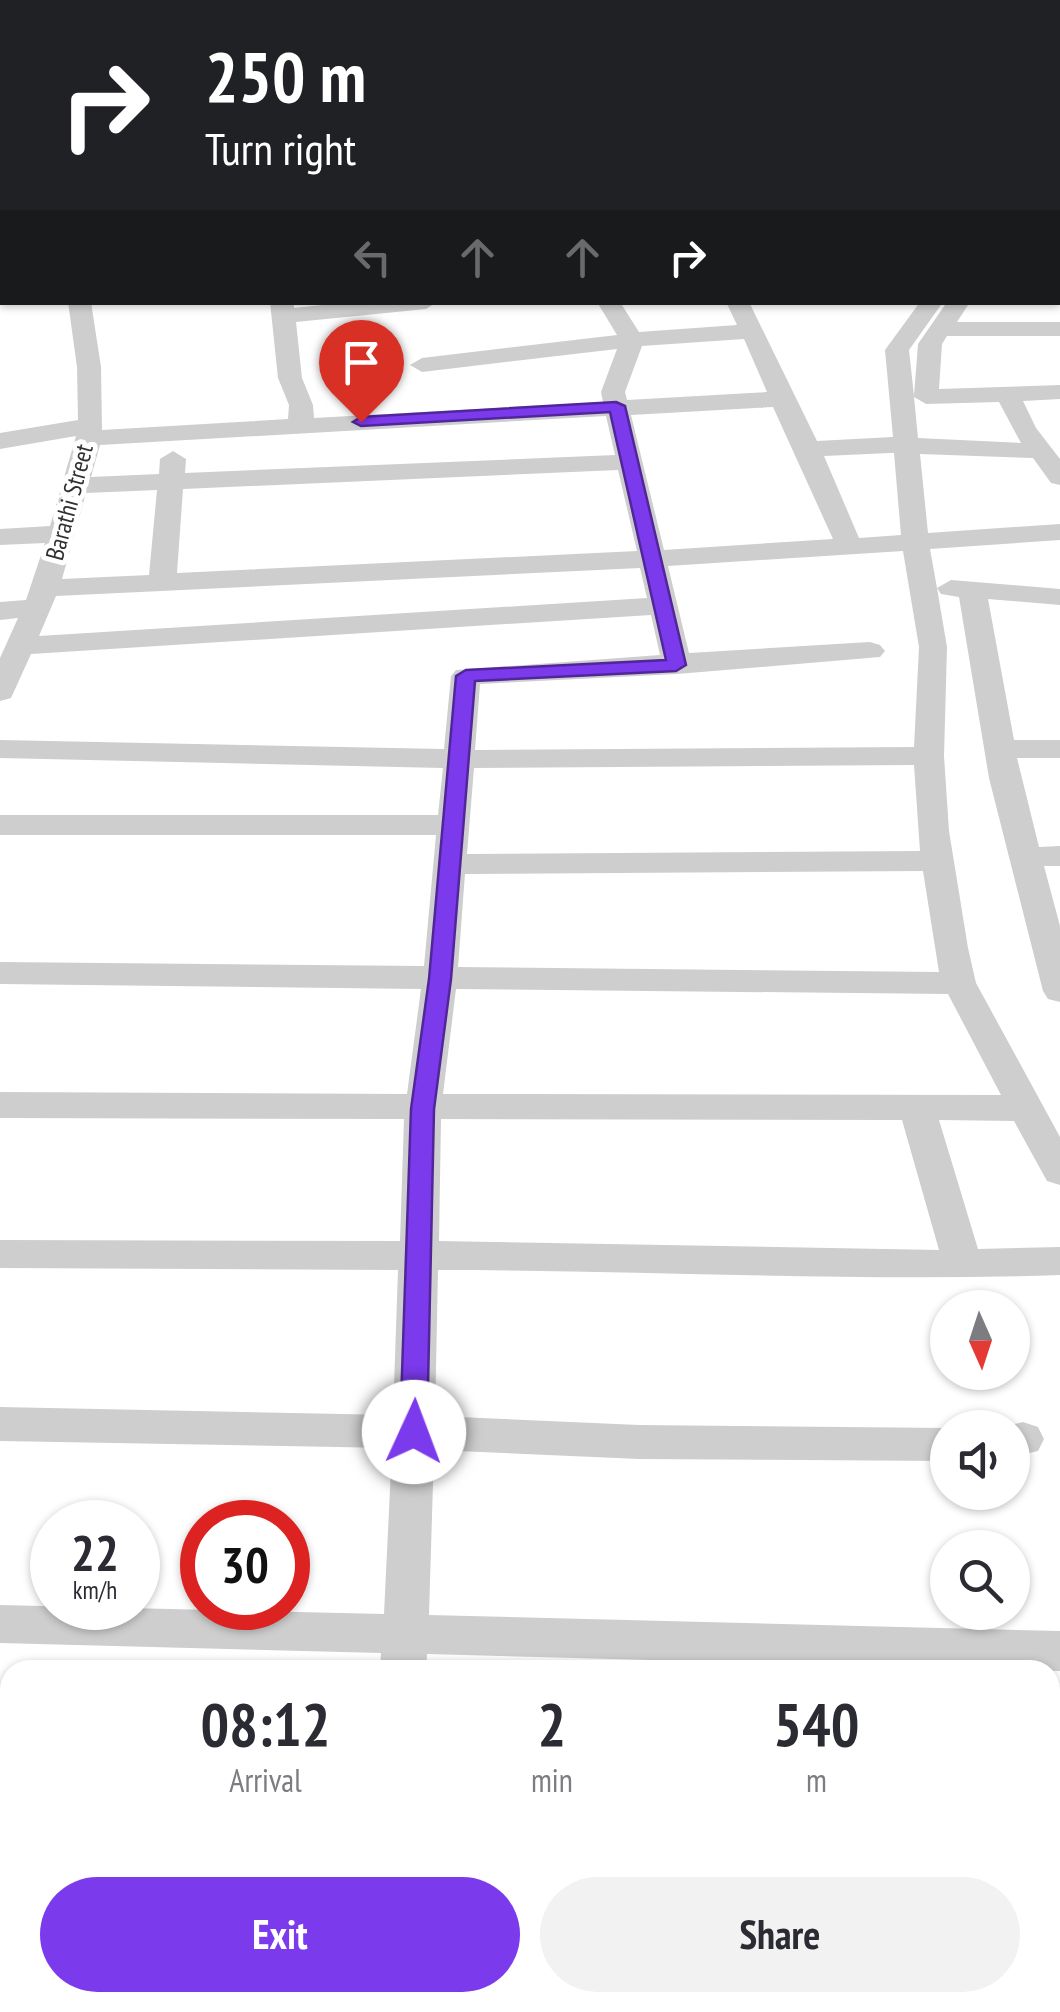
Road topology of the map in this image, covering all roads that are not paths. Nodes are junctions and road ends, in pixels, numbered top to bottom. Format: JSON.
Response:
{"nodes":[{"id":1,"x":79,"y":305,"type":"edge"},
{"id":2,"x":365,"y":305,"type":"edge"},
{"id":3,"x":610,"y":305,"type":"edge"},
{"id":4,"x":739,"y":305,"type":"edge"},
{"id":5,"x":930,"y":305,"type":"edge"},
{"id":6,"x":957,"y":305,"type":"edge"},
{"id":7,"x":283,"y":309,"type":"edge"},
{"id":8,"x":1060,"y":328,"type":"edge"},
{"id":9,"x":941,"y":329,"type":"junction"},
{"id":10,"x":754,"y":331,"type":"junction"},
{"id":11,"x":632,"y":340,"type":"junction"},
{"id":12,"x":422,"y":365,"type":"dead end"},
{"id":13,"x":1060,"y":392,"type":"edge"},
{"id":14,"x":1008,"y":394,"type":"junction"},
{"id":15,"x":615,"y":399,"type":"junction"},
{"id":16,"x":781,"y":399,"type":"junction"},
{"id":17,"x":301,"y":425,"type":"junction"},
{"id":18,"x":88,"y":432,"type":"junction"},
{"id":19,"x":176,"y":433,"type":"junction"},
{"id":20,"x":0,"y":441,"type":"edge"},
{"id":21,"x":908,"y":446,"type":"junction"},
{"id":22,"x":808,"y":449,"type":"junction"},
{"id":23,"x":1040,"y":451,"type":"junction"},
{"id":24,"x":631,"y":462,"type":"junction"},
{"id":25,"x":1060,"y":477,"type":"edge"},
{"id":26,"x":171,"y":481,"type":"junction"},
{"id":27,"x":73,"y":486,"type":"junction"},
{"id":28,"x":1060,"y":532,"type":"edge"},
{"id":29,"x":59,"y":534,"type":"junction"},
{"id":30,"x":0,"y":537,"type":"edge"},
{"id":31,"x":915,"y":540,"type":"junction"},
{"id":32,"x":849,"y":545,"type":"junction"},
{"id":33,"x":653,"y":559,"type":"junction"},
{"id":34,"x":162,"y":581,"type":"junction"},
{"id":35,"x":923,"y":586,"type":"junction"},
{"id":36,"x":972,"y":589,"type":"junction"},
{"id":37,"x":1060,"y":597,"type":"edge"},
{"id":38,"x":40,"y":598,"type":"junction"},
{"id":39,"x":662,"y":606,"type":"junction"},
{"id":40,"x":0,"y":610,"type":"edge"},
{"id":41,"x":20,"y":646,"type":"junction"},
{"id":42,"x":870,"y":651,"type":"dead end"},
{"id":43,"x":676,"y":665,"type":"junction"},
{"id":44,"x":1,"y":687,"type":"edge"},
{"id":45,"x":0,"y":749,"type":"edge"},
{"id":46,"x":1000,"y":749,"type":"junction"},
{"id":47,"x":1060,"y":749,"type":"edge"},
{"id":48,"x":929,"y":756,"type":"junction"},
{"id":49,"x":457,"y":759,"type":"junction"},
{"id":50,"x":0,"y":825,"type":"edge"},
{"id":51,"x":453,"y":825,"type":"junction"},
{"id":52,"x":1060,"y":856,"type":"edge"},
{"id":53,"x":1025,"y":857,"type":"junction"},
{"id":54,"x":937,"y":860,"type":"junction"},
{"id":55,"x":450,"y":864,"type":"junction"},
{"id":56,"x":0,"y":973,"type":"edge"},
{"id":57,"x":440,"y":979,"type":"junction"},
{"id":58,"x":959,"y":983,"type":"junction"},
{"id":59,"x":1060,"y":991,"type":"edge"},
{"id":60,"x":0,"y":1105,"type":"edge"},
{"id":61,"x":1024,"y":1108,"type":"junction"},
{"id":62,"x":422,"y":1109,"type":"junction"},
{"id":63,"x":917,"y":1110,"type":"junction"},
{"id":64,"x":1060,"y":1172,"type":"edge"},
{"id":65,"x":0,"y":1254,"type":"edge"},
{"id":66,"x":420,"y":1258,"type":"junction"},
{"id":67,"x":1060,"y":1261,"type":"edge"},
{"id":68,"x":963,"y":1264,"type":"junction"},
{"id":69,"x":0,"y":1424,"type":"edge"},
{"id":70,"x":414,"y":1432,"type":"junction"},
{"id":71,"x":930,"y":1444,"type":"edge"},
{"id":72,"x":0,"y":1624,"type":"edge"},
{"id":73,"x":1060,"y":1651,"type":"edge"},
{"id":74,"x":405,"y":1652,"type":"edge"}],
"edges":[{"from":1,"to":18,"type":"street","name":"Barathi Street"},
{"from":2,"to":7,"type":"street"},
{"from":3,"to":11,"type":"street"},
{"from":4,"to":10,"type":"street"},
{"from":5,"to":21,"type":"street"},
{"from":6,"to":9,"type":"street"},
{"from":7,"to":17,"type":"street"},
{"from":8,"to":9,"type":"street"},
{"from":9,"to":14,"type":"street"},
{"from":10,"to":11,"type":"street"},
{"from":10,"to":16,"type":"street"},
{"from":11,"to":12,"type":"street"},
{"from":11,"to":15,"type":"street"},
{"from":13,"to":14,"type":"street"},
{"from":14,"to":23,"type":"street"},
{"from":15,"to":16,"type":"street"},
{"from":15,"to":17,"type":"street"},
{"from":15,"to":24,"type":"street"},
{"from":16,"to":22,"type":"street"},
{"from":17,"to":19,"type":"street"},
{"from":18,"to":19,"type":"street"},
{"from":18,"to":20,"type":"street"},
{"from":18,"to":27,"type":"street","name":"Barathi Street"},
{"from":19,"to":26,"type":"street"},
{"from":21,"to":22,"type":"street"},
{"from":21,"to":23,"type":"street"},
{"from":21,"to":31,"type":"street"},
{"from":22,"to":32,"type":"street"},
{"from":23,"to":25,"type":"street"},
{"from":24,"to":26,"type":"street"},
{"from":24,"to":33,"type":"street"},
{"from":26,"to":27,"type":"street"},
{"from":26,"to":34,"type":"street"},
{"from":27,"to":29,"type":"street","name":"Barathi Street"},
{"from":28,"to":31,"type":"street"},
{"from":29,"to":30,"type":"street"},
{"from":29,"to":38,"type":"street","name":"Barathi Street"},
{"from":31,"to":32,"type":"street"},
{"from":31,"to":35,"type":"street"},
{"from":32,"to":33,"type":"street"},
{"from":33,"to":34,"type":"street"},
{"from":33,"to":39,"type":"street"},
{"from":34,"to":38,"type":"street"},
{"from":35,"to":36,"type":"street"},
{"from":35,"to":48,"type":"street"},
{"from":36,"to":37,"type":"street"},
{"from":36,"to":46,"type":"street"},
{"from":38,"to":40,"type":"street"},
{"from":38,"to":41,"type":"street","name":"Barathi Street"},
{"from":39,"to":41,"type":"street"},
{"from":39,"to":43,"type":"street"},
{"from":41,"to":44,"type":"street","name":"Barathi Street"},
{"from":42,"to":43,"type":"street"},
{"from":43,"to":49,"type":"street"},
{"from":45,"to":49,"type":"street"},
{"from":46,"to":47,"type":"street"},
{"from":46,"to":53,"type":"street"},
{"from":48,"to":49,"type":"street"},
{"from":48,"to":54,"type":"street"},
{"from":49,"to":51,"type":"street"},
{"from":50,"to":51,"type":"street"},
{"from":51,"to":55,"type":"street"},
{"from":52,"to":53,"type":"street"},
{"from":53,"to":59,"type":"street"},
{"from":54,"to":55,"type":"street"},
{"from":54,"to":58,"type":"street"},
{"from":55,"to":57,"type":"street"},
{"from":56,"to":57,"type":"street"},
{"from":57,"to":58,"type":"street"},
{"from":57,"to":62,"type":"street"},
{"from":58,"to":61,"type":"street"},
{"from":60,"to":62,"type":"street"},
{"from":61,"to":63,"type":"street"},
{"from":61,"to":64,"type":"street"},
{"from":62,"to":63,"type":"street"},
{"from":62,"to":66,"type":"street"},
{"from":63,"to":68,"type":"street"},
{"from":65,"to":66,"type":"street"},
{"from":66,"to":68,"type":"street"},
{"from":66,"to":70,"type":"street"},
{"from":67,"to":68,"type":"street"},
{"from":69,"to":70,"type":"street"},
{"from":70,"to":71,"type":"street"},
{"from":70,"to":74,"type":"street"},
{"from":72,"to":74,"type":"street"},
{"from":73,"to":74,"type":"street"}]}
